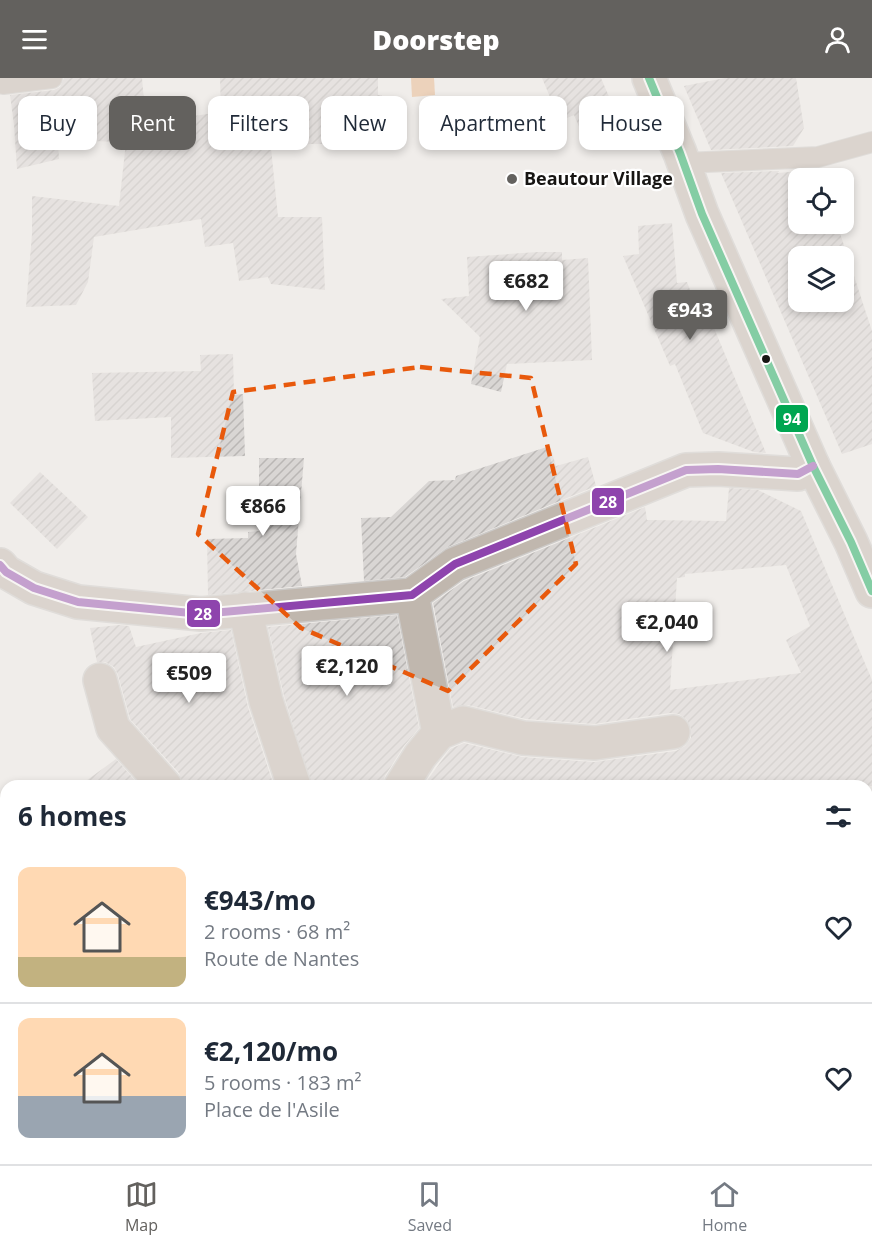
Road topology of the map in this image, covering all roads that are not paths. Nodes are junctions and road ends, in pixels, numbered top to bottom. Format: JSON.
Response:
{"nodes":[{"id":1,"x":52,"y":78,"type":"edge"},
{"id":2,"x":649,"y":78,"type":"edge"},
{"id":3,"x":3,"y":84,"type":"dead end"},
{"id":4,"x":872,"y":142,"type":"edge"},
{"id":5,"x":683,"y":163,"type":"junction"},
{"id":6,"x":813,"y":466,"type":"junction"},
{"id":7,"x":861,"y":538,"type":"edge"},
{"id":8,"x":0,"y":565,"type":"edge"},
{"id":9,"x":872,"y":591,"type":"edge"},
{"id":10,"x":412,"y":595,"type":"junction"},
{"id":11,"x":245,"y":609,"type":"junction"},
{"id":12,"x":100,"y":681,"type":"dead end"},
{"id":13,"x":673,"y":732,"type":"dead end"},
{"id":14,"x":439,"y":733,"type":"junction"},
{"id":15,"x":160,"y":780,"type":"edge"},
{"id":16,"x":292,"y":780,"type":"edge"},
{"id":17,"x":405,"y":780,"type":"edge"}],
"edges":[{"from":1,"to":3,"type":"lane"},
{"from":2,"to":5,"type":"street"},
{"from":4,"to":5,"type":"lane"},
{"from":5,"to":6,"type":"street"},
{"from":6,"to":7,"type":"street"},
{"from":6,"to":10,"type":"street"},
{"from":7,"to":9,"type":"street"},
{"from":8,"to":11,"type":"street"},
{"from":10,"to":11,"type":"street"},
{"from":10,"to":14,"type":"street"},
{"from":11,"to":16,"type":"street"},
{"from":12,"to":15,"type":"street"},
{"from":13,"to":14,"type":"street"},
{"from":14,"to":17,"type":"street"}]}
